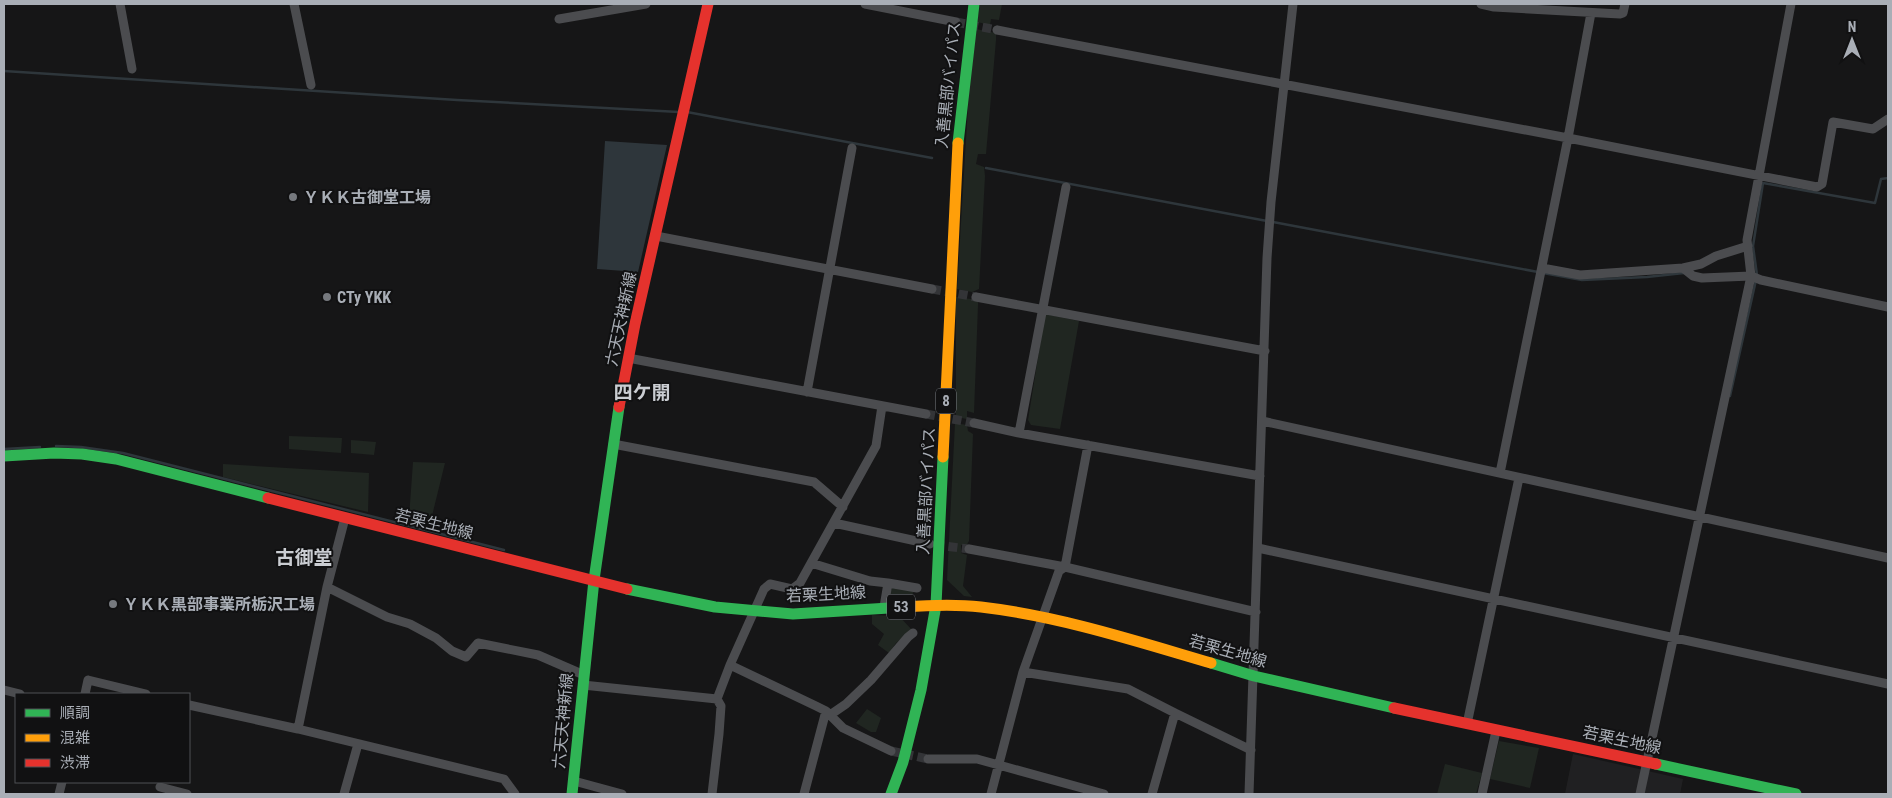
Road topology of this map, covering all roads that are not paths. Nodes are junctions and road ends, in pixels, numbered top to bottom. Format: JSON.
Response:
{"nodes":[{"id":1,"x":120,"y":4,"type":"edge"},
{"id":2,"x":294,"y":4,"type":"edge"},
{"id":3,"x":646,"y":4,"type":"edge"},
{"id":4,"x":708,"y":4,"type":"edge"},
{"id":5,"x":866,"y":4,"type":"edge"},
{"id":6,"x":974,"y":4,"type":"edge"},
{"id":7,"x":1293,"y":4,"type":"edge"},
{"id":8,"x":1481,"y":4,"type":"edge"},
{"id":9,"x":1625,"y":4,"type":"edge"},
{"id":10,"x":1791,"y":4,"type":"edge"},
{"id":11,"x":1591,"y":13,"type":"junction"},
{"id":12,"x":559,"y":19,"type":"dead end"},
{"id":13,"x":956,"y":22,"type":"tunnel mouth"},
{"id":14,"x":997,"y":30,"type":"tunnel mouth"},
{"id":15,"x":132,"y":69,"type":"dead end"},
{"id":16,"x":1284,"y":83,"type":"junction"},
{"id":17,"x":311,"y":85,"type":"dead end"},
{"id":18,"x":1888,"y":119,"type":"edge"},
{"id":19,"x":1568,"y":138,"type":"junction"},
{"id":20,"x":852,"y":148,"type":"dead end"},
{"id":21,"x":1759,"y":175,"type":"junction"},
{"id":22,"x":1066,"y":187,"type":"dead end"},
{"id":23,"x":656,"y":236,"type":"junction"},
{"id":24,"x":1748,"y":246,"type":"junction"},
{"id":25,"x":1542,"y":268,"type":"junction"},
{"id":26,"x":1683,"y":268,"type":"junction"},
{"id":27,"x":830,"y":269,"type":"junction"},
{"id":28,"x":1752,"y":276,"type":"junction"},
{"id":29,"x":932,"y":289,"type":"tunnel mouth"},
{"id":30,"x":976,"y":297,"type":"tunnel mouth"},
{"id":31,"x":1888,"y":307,"type":"edge"},
{"id":32,"x":1042,"y":309,"type":"junction"},
{"id":33,"x":1265,"y":351,"type":"junction"},
{"id":34,"x":628,"y":358,"type":"junction"},
{"id":35,"x":807,"y":392,"type":"junction"},
{"id":36,"x":882,"y":406,"type":"junction"},
{"id":37,"x":926,"y":414,"type":"tunnel mouth"},
{"id":38,"x":1262,"y":421,"type":"junction"},
{"id":39,"x":974,"y":424,"type":"tunnel mouth"},
{"id":40,"x":1019,"y":433,"type":"junction"},
{"id":41,"x":613,"y":444,"type":"junction"},
{"id":42,"x":1088,"y":445,"type":"junction"},
{"id":43,"x":4,"y":456,"type":"edge"},
{"id":44,"x":1500,"y":473,"type":"junction"},
{"id":45,"x":1260,"y":476,"type":"junction"},
{"id":46,"x":1519,"y":478,"type":"junction"},
{"id":47,"x":843,"y":507,"type":"junction"},
{"id":48,"x":1698,"y":517,"type":"junction"},
{"id":49,"x":345,"y":518,"type":"junction"},
{"id":50,"x":834,"y":523,"type":"junction"},
{"id":51,"x":930,"y":544,"type":"tunnel mouth"},
{"id":52,"x":1258,"y":548,"type":"junction"},
{"id":53,"x":969,"y":549,"type":"tunnel mouth"},
{"id":54,"x":1888,"y":558,"type":"edge"},
{"id":55,"x":811,"y":563,"type":"junction"},
{"id":56,"x":1065,"y":567,"type":"junction"},
{"id":57,"x":594,"y":580,"type":"junction"},
{"id":58,"x":888,"y":583,"type":"junction"},
{"id":59,"x":327,"y":587,"type":"junction"},
{"id":60,"x":917,"y":588,"type":"dead end"},
{"id":61,"x":1493,"y":598,"type":"junction"},
{"id":62,"x":936,"y":605,"type":"junction"},
{"id":63,"x":884,"y":607,"type":"junction"},
{"id":64,"x":753,"y":611,"type":"junction"},
{"id":65,"x":1256,"y":612,"type":"junction"},
{"id":66,"x":1042,"y":617,"type":"junction"},
{"id":67,"x":913,"y":633,"type":"dead end"},
{"id":68,"x":1673,"y":638,"type":"junction"},
{"id":69,"x":730,"y":665,"type":"junction"},
{"id":70,"x":1023,"y":672,"type":"junction"},
{"id":71,"x":1254,"y":676,"type":"junction"},
{"id":72,"x":583,"y":680,"type":"junction"},
{"id":73,"x":1888,"y":684,"type":"edge"},
{"id":74,"x":85,"y":693,"type":"edge"},
{"id":75,"x":142,"y":693,"type":"edge"},
{"id":76,"x":717,"y":699,"type":"junction"},
{"id":77,"x":190,"y":705,"type":"edge"},
{"id":78,"x":828,"y":713,"type":"junction"},
{"id":79,"x":1175,"y":713,"type":"junction"},
{"id":80,"x":1467,"y":724,"type":"junction"},
{"id":81,"x":298,"y":729,"type":"junction"},
{"id":82,"x":1496,"y":730,"type":"junction"},
{"id":83,"x":358,"y":744,"type":"junction"},
{"id":84,"x":1251,"y":750,"type":"junction"},
{"id":85,"x":891,"y":751,"type":"tunnel mouth"},
{"id":86,"x":928,"y":759,"type":"tunnel mouth"},
{"id":87,"x":1647,"y":762,"type":"junction"},
{"id":88,"x":999,"y":764,"type":"junction"},
{"id":89,"x":574,"y":781,"type":"junction"},
{"id":90,"x":160,"y":788,"type":"edge"},
{"id":91,"x":187,"y":794,"type":"edge"},
{"id":92,"x":344,"y":794,"type":"edge"},
{"id":93,"x":515,"y":794,"type":"edge"},
{"id":94,"x":572,"y":794,"type":"edge"},
{"id":95,"x":622,"y":794,"type":"edge"},
{"id":96,"x":712,"y":794,"type":"edge"},
{"id":97,"x":804,"y":794,"type":"edge"},
{"id":98,"x":891,"y":794,"type":"edge"},
{"id":99,"x":991,"y":794,"type":"edge"},
{"id":100,"x":1104,"y":794,"type":"edge"},
{"id":101,"x":1152,"y":794,"type":"edge"},
{"id":102,"x":1249,"y":794,"type":"edge"},
{"id":103,"x":1482,"y":794,"type":"edge"},
{"id":104,"x":1640,"y":794,"type":"edge"},
{"id":105,"x":1796,"y":794,"type":"edge"}],
"edges":[{"from":1,"to":15,"type":"street"},
{"from":2,"to":17,"type":"street"},
{"from":3,"to":12,"type":"street"},
{"from":4,"to":23,"type":"main road","name":"六天天神新線"},
{"from":5,"to":13,"type":"street"},
{"from":6,"to":62,"type":"main road","name":"入善黒部バイパス","number":"8"},
{"from":7,"to":16,"type":"street"},
{"from":8,"to":11,"type":"street"},
{"from":9,"to":11,"type":"street"},
{"from":10,"to":21,"type":"street"},
{"from":11,"to":19,"type":"street"},
{"from":14,"to":16,"type":"street"},
{"from":16,"to":19,"type":"street"},
{"from":16,"to":33,"type":"street"},
{"from":18,"to":21,"type":"street"},
{"from":19,"to":21,"type":"street"},
{"from":19,"to":25,"type":"street"},
{"from":20,"to":27,"type":"street"},
{"from":21,"to":24,"type":"street"},
{"from":22,"to":32,"type":"street"},
{"from":23,"to":27,"type":"street"},
{"from":23,"to":34,"type":"main road","name":"六天天神新線"},
{"from":24,"to":26,"type":"street"},
{"from":24,"to":28,"type":"street"},
{"from":25,"to":26,"type":"street"},
{"from":25,"to":44,"type":"street"},
{"from":26,"to":28,"type":"street"},
{"from":27,"to":29,"type":"street"},
{"from":27,"to":35,"type":"street"},
{"from":28,"to":31,"type":"street"},
{"from":28,"to":48,"type":"street"},
{"from":30,"to":32,"type":"street"},
{"from":32,"to":33,"type":"street"},
{"from":32,"to":40,"type":"street"},
{"from":33,"to":38,"type":"street"},
{"from":34,"to":35,"type":"street"},
{"from":34,"to":41,"type":"main road","name":"六天天神新線"},
{"from":35,"to":36,"type":"street"},
{"from":36,"to":37,"type":"street"},
{"from":36,"to":47,"type":"street"},
{"from":38,"to":44,"type":"street"},
{"from":38,"to":45,"type":"street"},
{"from":39,"to":40,"type":"street"},
{"from":40,"to":42,"type":"street"},
{"from":41,"to":47,"type":"street"},
{"from":41,"to":57,"type":"main road","name":"六天天神新線"},
{"from":42,"to":45,"type":"street"},
{"from":42,"to":56,"type":"street"},
{"from":43,"to":49,"type":"main road","name":"若栗生地線","number":"53"},
{"from":44,"to":46,"type":"street"},
{"from":45,"to":52,"type":"street"},
{"from":46,"to":48,"type":"street"},
{"from":46,"to":61,"type":"street"},
{"from":47,"to":50,"type":"street"},
{"from":48,"to":54,"type":"street"},
{"from":48,"to":68,"type":"street"},
{"from":49,"to":57,"type":"main road","name":"若栗生地線","number":"53"},
{"from":49,"to":59,"type":"street"},
{"from":50,"to":51,"type":"street"},
{"from":50,"to":55,"type":"street"},
{"from":52,"to":61,"type":"street"},
{"from":52,"to":65,"type":"street"},
{"from":53,"to":56,"type":"street"},
{"from":55,"to":58,"type":"street"},
{"from":55,"to":64,"type":"street"},
{"from":56,"to":65,"type":"street"},
{"from":56,"to":66,"type":"street"},
{"from":57,"to":64,"type":"main road","name":"若栗生地線","number":"53"},
{"from":57,"to":72,"type":"main road","name":"六天天神新線"},
{"from":58,"to":60,"type":"street"},
{"from":58,"to":63,"type":"street"},
{"from":59,"to":72,"type":"street"},
{"from":59,"to":81,"type":"street"},
{"from":61,"to":68,"type":"street"},
{"from":61,"to":80,"type":"street"},
{"from":62,"to":63,"type":"main road","name":"若栗生地線","number":"53"},
{"from":62,"to":66,"type":"main road","name":"若栗生地線","number":"53"},
{"from":62,"to":98,"type":"main road","name":"入善黒部バイパス","number":"8"},
{"from":63,"to":64,"type":"main road","name":"若栗生地線","number":"53"},
{"from":64,"to":69,"type":"street"},
{"from":65,"to":71,"type":"street"},
{"from":66,"to":70,"type":"street"},
{"from":66,"to":71,"type":"main road","name":"若栗生地線","number":"53"},
{"from":67,"to":78,"type":"street"},
{"from":68,"to":73,"type":"street"},
{"from":68,"to":87,"type":"street"},
{"from":69,"to":76,"type":"street"},
{"from":69,"to":78,"type":"street"},
{"from":70,"to":79,"type":"street"},
{"from":70,"to":88,"type":"street"},
{"from":71,"to":80,"type":"main road","name":"若栗生地線","number":"53"},
{"from":71,"to":84,"type":"street"},
{"from":72,"to":76,"type":"street"},
{"from":72,"to":89,"type":"main road","name":"六天天神新線"},
{"from":74,"to":75,"type":"street"},
{"from":76,"to":96,"type":"street"},
{"from":77,"to":81,"type":"street"},
{"from":78,"to":85,"type":"street"},
{"from":78,"to":97,"type":"street"},
{"from":79,"to":84,"type":"street"},
{"from":79,"to":101,"type":"street"},
{"from":80,"to":82,"type":"main road","name":"若栗生地線","number":"53"},
{"from":81,"to":83,"type":"street"},
{"from":82,"to":87,"type":"main road","name":"若栗生地線","number":"53"},
{"from":82,"to":103,"type":"street"},
{"from":83,"to":92,"type":"street"},
{"from":83,"to":93,"type":"street"},
{"from":84,"to":102,"type":"street"},
{"from":86,"to":88,"type":"street"},
{"from":87,"to":104,"type":"street"},
{"from":87,"to":105,"type":"main road","name":"若栗生地線","number":"53"},
{"from":88,"to":99,"type":"street"},
{"from":88,"to":100,"type":"street"},
{"from":89,"to":94,"type":"main road","name":"六天天神新線"},
{"from":89,"to":95,"type":"street"},
{"from":90,"to":91,"type":"street"}]}
